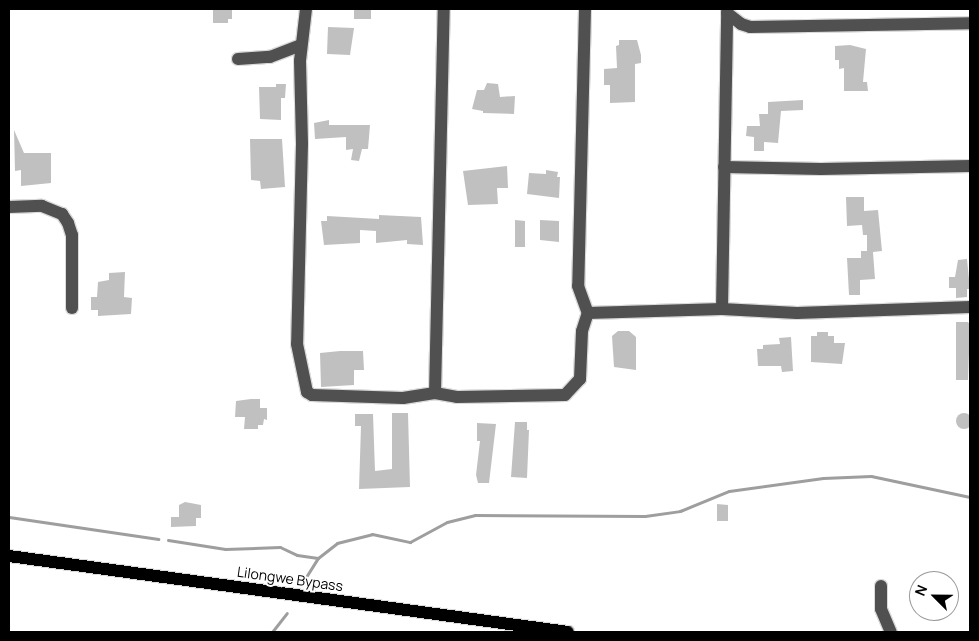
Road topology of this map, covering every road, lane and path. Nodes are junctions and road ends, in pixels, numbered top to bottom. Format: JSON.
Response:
{"nodes":[{"id":1,"x":306,"y":9,"type":"edge"},
{"id":2,"x":444,"y":9,"type":"edge"},
{"id":3,"x":585,"y":9,"type":"edge"},
{"id":4,"x":727,"y":11,"type":"edge"},
{"id":5,"x":970,"y":23,"type":"edge"},
{"id":6,"x":301,"y":45,"type":"junction"},
{"id":7,"x":238,"y":59,"type":"dead end"},
{"id":8,"x":970,"y":166,"type":"edge"},
{"id":9,"x":724,"y":167,"type":"junction"},
{"id":10,"x":9,"y":207,"type":"edge"},
{"id":11,"x":970,"y":307,"type":"edge"},
{"id":12,"x":72,"y":308,"type":"dead end"},
{"id":13,"x":722,"y":310,"type":"junction"},
{"id":14,"x":588,"y":313,"type":"junction"},
{"id":15,"x":435,"y":393,"type":"junction"},
{"id":16,"x":9,"y":556,"type":"edge"},
{"id":17,"x":881,"y":586,"type":"dead end"},
{"id":18,"x":568,"y":632,"type":"edge"},
{"id":19,"x":891,"y":632,"type":"edge"}],
"edges":[{"from":1,"to":6,"type":"street"},
{"from":2,"to":15,"type":"street"},
{"from":3,"to":14,"type":"street"},
{"from":4,"to":5,"type":"street"},
{"from":4,"to":9,"type":"street"},
{"from":6,"to":7,"type":"street"},
{"from":6,"to":15,"type":"street"},
{"from":8,"to":9,"type":"street"},
{"from":9,"to":13,"type":"street"},
{"from":10,"to":12,"type":"street"},
{"from":11,"to":13,"type":"street"},
{"from":13,"to":14,"type":"street"},
{"from":14,"to":15,"type":"street"},
{"from":16,"to":18,"type":"main road","name":"Lilongwe Bypass"},
{"from":17,"to":19,"type":"street"}]}
